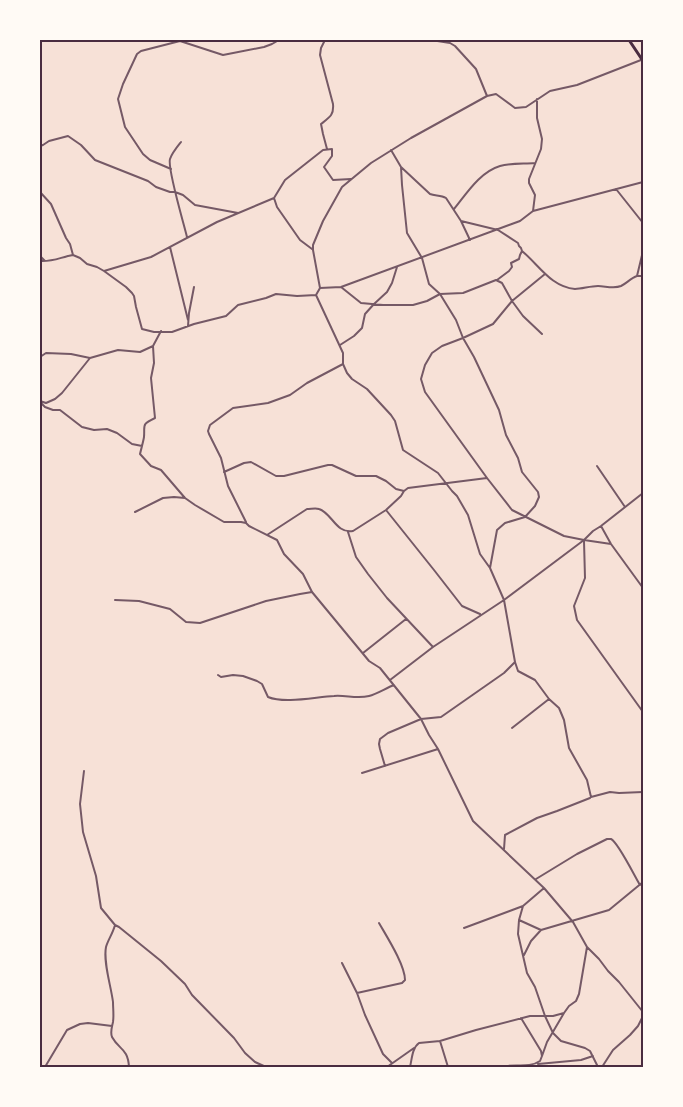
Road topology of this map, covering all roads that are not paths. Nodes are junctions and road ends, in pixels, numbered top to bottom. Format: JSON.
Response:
{"nodes":[{"id":1,"x":279,"y":40,"type":"edge"},
{"id":2,"x":325,"y":40,"type":"edge"},
{"id":3,"x":431,"y":40,"type":"edge"},
{"id":4,"x":629,"y":40,"type":"edge"},
{"id":5,"x":643,"y":60,"type":"edge"},
{"id":6,"x":487,"y":96,"type":"junction"},
{"id":7,"x":537,"y":99,"type":"junction"},
{"id":8,"x":181,"y":142,"type":"dead end"},
{"id":9,"x":40,"y":146,"type":"edge"},
{"id":10,"x":327,"y":149,"type":"junction"},
{"id":11,"x":392,"y":150,"type":"junction"},
{"id":12,"x":535,"y":163,"type":"junction"},
{"id":13,"x":401,"y":167,"type":"junction"},
{"id":14,"x":170,"y":169,"type":"junction"},
{"id":15,"x":353,"y":178,"type":"junction"},
{"id":16,"x":643,"y":182,"type":"edge"},
{"id":17,"x":616,"y":189,"type":"junction"},
{"id":18,"x":40,"y":192,"type":"edge"},
{"id":19,"x":175,"y":192,"type":"junction"},
{"id":20,"x":274,"y":198,"type":"junction"},
{"id":21,"x":454,"y":209,"type":"junction"},
{"id":22,"x":534,"y":211,"type":"junction"},
{"id":23,"x":238,"y":213,"type":"junction"},
{"id":24,"x":461,"y":221,"type":"junction"},
{"id":25,"x":643,"y":223,"type":"edge"},
{"id":26,"x":498,"y":230,"type":"junction"},
{"id":27,"x":187,"y":237,"type":"junction"},
{"id":28,"x":470,"y":240,"type":"junction"},
{"id":29,"x":170,"y":247,"type":"junction"},
{"id":30,"x":313,"y":250,"type":"junction"},
{"id":31,"x":522,"y":251,"type":"junction"},
{"id":32,"x":643,"y":251,"type":"edge"},
{"id":33,"x":73,"y":255,"type":"junction"},
{"id":34,"x":40,"y":256,"type":"edge"},
{"id":35,"x":422,"y":258,"type":"junction"},
{"id":36,"x":40,"y":261,"type":"edge"},
{"id":37,"x":45,"y":261,"type":"junction"},
{"id":38,"x":397,"y":267,"type":"junction"},
{"id":39,"x":104,"y":271,"type":"junction"},
{"id":40,"x":545,"y":274,"type":"junction"},
{"id":41,"x":638,"y":276,"type":"junction"},
{"id":42,"x":643,"y":276,"type":"edge"},
{"id":43,"x":496,"y":280,"type":"junction"},
{"id":44,"x":194,"y":287,"type":"dead end"},
{"id":45,"x":341,"y":287,"type":"junction"},
{"id":46,"x":320,"y":288,"type":"junction"},
{"id":47,"x":440,"y":294,"type":"junction"},
{"id":48,"x":316,"y":295,"type":"junction"},
{"id":49,"x":512,"y":301,"type":"junction"},
{"id":50,"x":374,"y":304,"type":"junction"},
{"id":51,"x":188,"y":320,"type":"junction"},
{"id":52,"x":188,"y":326,"type":"junction"},
{"id":53,"x":161,"y":331,"type":"junction"},
{"id":54,"x":542,"y":334,"type":"dead end"},
{"id":55,"x":463,"y":338,"type":"junction"},
{"id":56,"x":340,"y":345,"type":"junction"},
{"id":57,"x":154,"y":346,"type":"junction"},
{"id":58,"x":40,"y":357,"type":"edge"},
{"id":59,"x":90,"y":358,"type":"junction"},
{"id":60,"x":343,"y":364,"type":"junction"},
{"id":61,"x":40,"y":401,"type":"edge"},
{"id":62,"x":140,"y":454,"type":"junction"},
{"id":63,"x":597,"y":466,"type":"dead end"},
{"id":64,"x":224,"y":472,"type":"junction"},
{"id":65,"x":487,"y":478,"type":"junction"},
{"id":66,"x":446,"y":484,"type":"junction"},
{"id":67,"x":404,"y":491,"type":"junction"},
{"id":68,"x":643,"y":493,"type":"edge"},
{"id":69,"x":185,"y":498,"type":"junction"},
{"id":70,"x":625,"y":507,"type":"junction"},
{"id":71,"x":386,"y":510,"type":"junction"},
{"id":72,"x":135,"y":512,"type":"dead end"},
{"id":73,"x":525,"y":517,"type":"junction"},
{"id":74,"x":246,"y":523,"type":"junction"},
{"id":75,"x":601,"y":526,"type":"junction"},
{"id":76,"x":348,"y":532,"type":"junction"},
{"id":77,"x":267,"y":535,"type":"junction"},
{"id":78,"x":584,"y":540,"type":"junction"},
{"id":79,"x":611,"y":544,"type":"junction"},
{"id":80,"x":490,"y":568,"type":"junction"},
{"id":81,"x":643,"y":588,"type":"edge"},
{"id":82,"x":312,"y":592,"type":"junction"},
{"id":83,"x":115,"y":600,"type":"dead end"},
{"id":84,"x":504,"y":600,"type":"junction"},
{"id":85,"x":481,"y":615,"type":"junction"},
{"id":86,"x":406,"y":619,"type":"junction"},
{"id":87,"x":433,"y":647,"type":"junction"},
{"id":88,"x":364,"y":653,"type":"junction"},
{"id":89,"x":515,"y":662,"type":"junction"},
{"id":90,"x":218,"y":675,"type":"dead end"},
{"id":91,"x":390,"y":680,"type":"junction"},
{"id":92,"x":394,"y":685,"type":"junction"},
{"id":93,"x":549,"y":699,"type":"junction"},
{"id":94,"x":643,"y":712,"type":"edge"},
{"id":95,"x":421,"y":719,"type":"junction"},
{"id":96,"x":512,"y":728,"type":"dead end"},
{"id":97,"x":438,"y":749,"type":"junction"},
{"id":98,"x":385,"y":766,"type":"junction"},
{"id":99,"x":84,"y":771,"type":"dead end"},
{"id":100,"x":362,"y":773,"type":"dead end"},
{"id":101,"x":643,"y":792,"type":"edge"},
{"id":102,"x":591,"y":797,"type":"junction"},
{"id":103,"x":504,"y":849,"type":"junction"},
{"id":104,"x":535,"y":880,"type":"junction"},
{"id":105,"x":643,"y":882,"type":"edge"},
{"id":106,"x":640,"y":885,"type":"junction"},
{"id":107,"x":544,"y":888,"type":"junction"},
{"id":108,"x":523,"y":906,"type":"junction"},
{"id":109,"x":519,"y":920,"type":"junction"},
{"id":110,"x":573,"y":922,"type":"junction"},
{"id":111,"x":380,"y":923,"type":"dead end"},
{"id":112,"x":115,"y":925,"type":"junction"},
{"id":113,"x":464,"y":928,"type":"dead end"},
{"id":114,"x":541,"y":930,"type":"junction"},
{"id":115,"x":587,"y":946,"type":"junction"},
{"id":116,"x":524,"y":955,"type":"junction"},
{"id":117,"x":342,"y":963,"type":"dead end"},
{"id":118,"x":357,"y":993,"type":"junction"},
{"id":119,"x":643,"y":1012,"type":"edge"},
{"id":120,"x":564,"y":1013,"type":"junction"},
{"id":121,"x":545,"y":1016,"type":"junction"},
{"id":122,"x":643,"y":1016,"type":"edge"},
{"id":123,"x":521,"y":1018,"type":"junction"},
{"id":124,"x":112,"y":1026,"type":"junction"},
{"id":125,"x":553,"y":1033,"type":"junction"},
{"id":126,"x":440,"y":1041,"type":"junction"},
{"id":127,"x":414,"y":1048,"type":"junction"},
{"id":128,"x":542,"y":1056,"type":"junction"},
{"id":129,"x":594,"y":1056,"type":"junction"},
{"id":130,"x":392,"y":1063,"type":"junction"},
{"id":131,"x":536,"y":1064,"type":"junction"},
{"id":132,"x":45,"y":1067,"type":"edge"},
{"id":133,"x":129,"y":1067,"type":"edge"},
{"id":134,"x":266,"y":1067,"type":"edge"},
{"id":135,"x":388,"y":1067,"type":"edge"},
{"id":136,"x":410,"y":1067,"type":"edge"},
{"id":137,"x":448,"y":1067,"type":"edge"},
{"id":138,"x":502,"y":1067,"type":"edge"},
{"id":139,"x":600,"y":1067,"type":"edge"}],
"edges":[{"from":1,"to":14,"type":"street"},
{"from":2,"to":10,"type":"street"},
{"from":3,"to":6,"type":"street"},
{"from":4,"to":5,"type":"highway"},
{"from":5,"to":7,"type":"street"},
{"from":6,"to":7,"type":"street"},
{"from":6,"to":11,"type":"street"},
{"from":7,"to":12,"type":"street"},
{"from":8,"to":14,"type":"street"},
{"from":9,"to":19,"type":"street"},
{"from":10,"to":15,"type":"street"},
{"from":10,"to":20,"type":"street"},
{"from":11,"to":13,"type":"street"},
{"from":11,"to":15,"type":"street"},
{"from":12,"to":21,"type":"street"},
{"from":12,"to":22,"type":"street"},
{"from":13,"to":21,"type":"street"},
{"from":13,"to":35,"type":"street"},
{"from":14,"to":19,"type":"street"},
{"from":15,"to":30,"type":"street"},
{"from":16,"to":17,"type":"street"},
{"from":17,"to":22,"type":"street"},
{"from":17,"to":25,"type":"street"},
{"from":18,"to":33,"type":"street"},
{"from":19,"to":23,"type":"street"},
{"from":19,"to":27,"type":"street"},
{"from":20,"to":23,"type":"street"},
{"from":20,"to":30,"type":"street"},
{"from":21,"to":24,"type":"street"},
{"from":22,"to":26,"type":"street"},
{"from":23,"to":27,"type":"street"},
{"from":24,"to":26,"type":"street"},
{"from":24,"to":28,"type":"street"},
{"from":26,"to":28,"type":"street"},
{"from":26,"to":31,"type":"street"},
{"from":27,"to":29,"type":"street"},
{"from":28,"to":35,"type":"street"},
{"from":29,"to":39,"type":"street"},
{"from":29,"to":51,"type":"street"},
{"from":30,"to":46,"type":"street"},
{"from":31,"to":40,"type":"street"},
{"from":31,"to":43,"type":"street"},
{"from":32,"to":41,"type":"street"},
{"from":33,"to":37,"type":"street"},
{"from":33,"to":39,"type":"street"},
{"from":34,"to":37,"type":"street"},
{"from":35,"to":38,"type":"street"},
{"from":35,"to":47,"type":"street"},
{"from":36,"to":37,"type":"street"},
{"from":38,"to":45,"type":"street"},
{"from":38,"to":50,"type":"street"},
{"from":39,"to":53,"type":"street"},
{"from":40,"to":41,"type":"street"},
{"from":40,"to":49,"type":"street"},
{"from":41,"to":42,"type":"street"},
{"from":43,"to":47,"type":"street"},
{"from":43,"to":49,"type":"street"},
{"from":44,"to":51,"type":"street"},
{"from":45,"to":46,"type":"street"},
{"from":45,"to":50,"type":"street"},
{"from":46,"to":48,"type":"street"},
{"from":47,"to":50,"type":"street"},
{"from":47,"to":55,"type":"street"},
{"from":48,"to":52,"type":"street"},
{"from":48,"to":56,"type":"street"},
{"from":49,"to":54,"type":"street"},
{"from":49,"to":55,"type":"street"},
{"from":50,"to":56,"type":"street"},
{"from":51,"to":52,"type":"street"},
{"from":52,"to":53,"type":"street"},
{"from":53,"to":57,"type":"street"},
{"from":55,"to":65,"type":"street"},
{"from":55,"to":73,"type":"street"},
{"from":56,"to":60,"type":"street"},
{"from":57,"to":59,"type":"street"},
{"from":57,"to":62,"type":"street"},
{"from":58,"to":59,"type":"street"},
{"from":59,"to":61,"type":"street"},
{"from":60,"to":64,"type":"street"},
{"from":60,"to":66,"type":"street"},
{"from":61,"to":62,"type":"street"},
{"from":62,"to":69,"type":"street"},
{"from":63,"to":70,"type":"street"},
{"from":64,"to":67,"type":"street"},
{"from":64,"to":74,"type":"street"},
{"from":65,"to":66,"type":"street"},
{"from":65,"to":73,"type":"street"},
{"from":66,"to":67,"type":"street"},
{"from":66,"to":80,"type":"street"},
{"from":67,"to":71,"type":"street"},
{"from":68,"to":70,"type":"street"},
{"from":69,"to":72,"type":"street"},
{"from":69,"to":74,"type":"street"},
{"from":70,"to":75,"type":"street"},
{"from":71,"to":76,"type":"street"},
{"from":71,"to":85,"type":"street"},
{"from":73,"to":78,"type":"street"},
{"from":73,"to":80,"type":"street"},
{"from":74,"to":77,"type":"street"},
{"from":75,"to":78,"type":"street"},
{"from":75,"to":79,"type":"street"},
{"from":76,"to":77,"type":"street"},
{"from":76,"to":86,"type":"street"},
{"from":77,"to":82,"type":"street"},
{"from":78,"to":79,"type":"street"},
{"from":78,"to":84,"type":"street"},
{"from":78,"to":94,"type":"street"},
{"from":79,"to":81,"type":"street"},
{"from":80,"to":84,"type":"street"},
{"from":82,"to":83,"type":"street"},
{"from":82,"to":88,"type":"street"},
{"from":84,"to":85,"type":"street"},
{"from":84,"to":89,"type":"street"},
{"from":85,"to":87,"type":"street"},
{"from":86,"to":87,"type":"street"},
{"from":86,"to":88,"type":"street"},
{"from":87,"to":91,"type":"street"},
{"from":88,"to":91,"type":"street"},
{"from":89,"to":93,"type":"street"},
{"from":89,"to":95,"type":"street"},
{"from":90,"to":92,"type":"street"},
{"from":91,"to":92,"type":"street"},
{"from":92,"to":95,"type":"street"},
{"from":93,"to":96,"type":"street"},
{"from":93,"to":102,"type":"street"},
{"from":95,"to":97,"type":"street"},
{"from":95,"to":98,"type":"street"},
{"from":97,"to":98,"type":"street"},
{"from":97,"to":103,"type":"street"},
{"from":98,"to":100,"type":"street"},
{"from":99,"to":112,"type":"street"},
{"from":101,"to":102,"type":"street"},
{"from":102,"to":103,"type":"street"},
{"from":103,"to":104,"type":"street"},
{"from":104,"to":106,"type":"street"},
{"from":104,"to":107,"type":"street"},
{"from":105,"to":106,"type":"street"},
{"from":106,"to":110,"type":"street"},
{"from":107,"to":108,"type":"street"},
{"from":107,"to":110,"type":"street"},
{"from":108,"to":109,"type":"street"},
{"from":108,"to":113,"type":"street"},
{"from":109,"to":114,"type":"street"},
{"from":109,"to":116,"type":"street"},
{"from":110,"to":114,"type":"street"},
{"from":110,"to":115,"type":"street"},
{"from":111,"to":118,"type":"street"},
{"from":112,"to":124,"type":"street"},
{"from":112,"to":134,"type":"street"},
{"from":114,"to":116,"type":"street"},
{"from":115,"to":119,"type":"street"},
{"from":115,"to":120,"type":"street"},
{"from":116,"to":121,"type":"street"},
{"from":117,"to":118,"type":"street"},
{"from":118,"to":130,"type":"street"},
{"from":120,"to":121,"type":"street"},
{"from":120,"to":125,"type":"street"},
{"from":121,"to":123,"type":"street"},
{"from":121,"to":125,"type":"street"},
{"from":122,"to":139,"type":"street"},
{"from":123,"to":126,"type":"street"},
{"from":123,"to":128,"type":"street"},
{"from":124,"to":132,"type":"street"},
{"from":124,"to":133,"type":"street"},
{"from":125,"to":128,"type":"street"},
{"from":125,"to":129,"type":"street"},
{"from":126,"to":127,"type":"street"},
{"from":126,"to":137,"type":"street"},
{"from":127,"to":130,"type":"street"},
{"from":127,"to":136,"type":"street"},
{"from":128,"to":131,"type":"street"},
{"from":129,"to":131,"type":"street"},
{"from":129,"to":139,"type":"street"},
{"from":130,"to":135,"type":"street"},
{"from":131,"to":138,"type":"street"}]}
